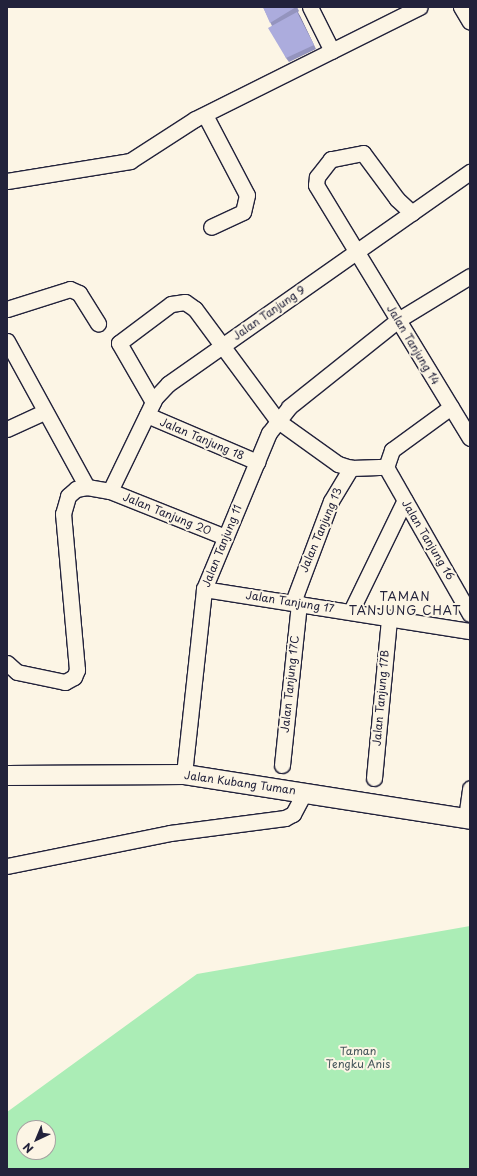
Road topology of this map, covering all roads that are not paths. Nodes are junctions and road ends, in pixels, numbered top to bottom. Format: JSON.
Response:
{"nodes":[{"id":1,"x":310,"y":7,"type":"edge"},
{"id":2,"x":420,"y":7,"type":"edge"},
{"id":3,"x":461,"y":7,"type":"edge"},
{"id":4,"x":470,"y":22,"type":"edge"},
{"id":5,"x":332,"y":51,"type":"junction"},
{"id":6,"x":205,"y":115,"type":"junction"},
{"id":7,"x":470,"y":172,"type":"edge"},
{"id":8,"x":7,"y":181,"type":"edge"},
{"id":9,"x":412,"y":213,"type":"junction"},
{"id":10,"x":211,"y":227,"type":"dead end"},
{"id":11,"x":356,"y":251,"type":"junction"},
{"id":12,"x":470,"y":276,"type":"edge"},
{"id":13,"x":7,"y":309,"type":"edge"},
{"id":14,"x":398,"y":320,"type":"junction"},
{"id":15,"x":98,"y":324,"type":"dead end"},
{"id":16,"x":7,"y":341,"type":"edge"},
{"id":17,"x":222,"y":345,"type":"junction"},
{"id":18,"x":451,"y":407,"type":"junction"},
{"id":19,"x":150,"y":408,"type":"junction"},
{"id":20,"x":44,"y":412,"type":"junction"},
{"id":21,"x":278,"y":421,"type":"junction"},
{"id":22,"x":7,"y":429,"type":"edge"},
{"id":23,"x":470,"y":438,"type":"edge"},
{"id":24,"x":257,"y":462,"type":"junction"},
{"id":25,"x":386,"y":467,"type":"junction"},
{"id":26,"x":351,"y":468,"type":"junction"},
{"id":27,"x":87,"y":487,"type":"junction"},
{"id":28,"x":110,"y":491,"type":"junction"},
{"id":29,"x":405,"y":500,"type":"junction"},
{"id":30,"x":225,"y":537,"type":"junction"},
{"id":31,"x":204,"y":589,"type":"junction"},
{"id":32,"x":296,"y":602,"type":"junction"},
{"id":33,"x":351,"y":611,"type":"junction"},
{"id":34,"x":470,"y":614,"type":"edge"},
{"id":35,"x":389,"y":618,"type":"junction"},
{"id":36,"x":470,"y":631,"type":"edge"},
{"id":37,"x":7,"y":663,"type":"edge"},
{"id":38,"x":282,"y":765,"type":"dead end"},
{"id":39,"x":184,"y":774,"type":"junction"},
{"id":40,"x":7,"y":775,"type":"edge"},
{"id":41,"x":374,"y":778,"type":"dead end"},
{"id":42,"x":470,"y":788,"type":"edge"},
{"id":43,"x":304,"y":793,"type":"junction"},
{"id":44,"x":468,"y":819,"type":"edge"},
{"id":45,"x":7,"y":866,"type":"edge"}],
"edges":[{"from":1,"to":5,"type":"street"},
{"from":2,"to":5,"type":"street"},
{"from":3,"to":4,"type":"street"},
{"from":5,"to":6,"type":"street"},
{"from":6,"to":8,"type":"street"},
{"from":6,"to":10,"type":"street"},
{"from":7,"to":9,"type":"street","name":"Jalan Tanjung 9"},
{"from":9,"to":11,"type":"street","name":"Jalan Tanjung 9"},
{"from":9,"to":11,"type":"street","name":"Jalan Tanjung 14"},
{"from":11,"to":14,"type":"street","name":"Jalan Tanjung 14"},
{"from":11,"to":17,"type":"street","name":"Jalan Tanjung 9"},
{"from":12,"to":14,"type":"street","name":"Jalan Tanjung 11"},
{"from":13,"to":15,"type":"street"},
{"from":14,"to":18,"type":"street","name":"Jalan Tanjung 14"},
{"from":14,"to":21,"type":"street","name":"Jalan Tanjung 11"},
{"from":16,"to":20,"type":"street"},
{"from":17,"to":19,"type":"street","name":"Jalan Tanjung 9"},
{"from":17,"to":19,"type":"street"},
{"from":17,"to":21,"type":"street"},
{"from":18,"to":23,"type":"street","name":"Jalan Tanjung 14"},
{"from":18,"to":25,"type":"street"},
{"from":19,"to":24,"type":"street","name":"Jalan Tanjung 18"},
{"from":19,"to":28,"type":"street","name":"Jalan Tanjung 9"},
{"from":20,"to":22,"type":"street"},
{"from":20,"to":27,"type":"street"},
{"from":21,"to":24,"type":"street","name":"Jalan Tanjung 11"},
{"from":21,"to":26,"type":"street"},
{"from":24,"to":30,"type":"street","name":"Jalan Tanjung 11"},
{"from":25,"to":26,"type":"street"},
{"from":25,"to":29,"type":"street","name":"Jalan Tanjung 16"},
{"from":26,"to":32,"type":"street","name":"Jalan Tanjung 13"},
{"from":27,"to":28,"type":"street","name":"Jalan Tanjung 20"},
{"from":27,"to":37,"type":"street"},
{"from":28,"to":30,"type":"street","name":"Jalan Tanjung 20"},
{"from":29,"to":33,"type":"street"},
{"from":29,"to":34,"type":"street","name":"Jalan Tanjung 16"},
{"from":30,"to":31,"type":"street","name":"Jalan Tanjung 11"},
{"from":31,"to":32,"type":"street","name":"Jalan Tanjung 17"},
{"from":31,"to":39,"type":"street","name":"Jalan Tanjung 11"},
{"from":32,"to":33,"type":"street","name":"Jalan Tanjung 17"},
{"from":32,"to":38,"type":"street","name":"Jalan Tanjung 17C"},
{"from":33,"to":35,"type":"street","name":"Jalan Tanjung 17"},
{"from":35,"to":36,"type":"street","name":"Jalan Tanjung 17"},
{"from":35,"to":41,"type":"street","name":"Jalan Tanjung 17B"},
{"from":39,"to":40,"type":"main road","name":"Jalan Kubang Tuman"},
{"from":39,"to":43,"type":"main road","name":"Jalan Kubang Tuman"},
{"from":42,"to":44,"type":"street"},
{"from":43,"to":44,"type":"main road","name":"Jalan Kubang Tuman"},
{"from":43,"to":45,"type":"street"}]}
